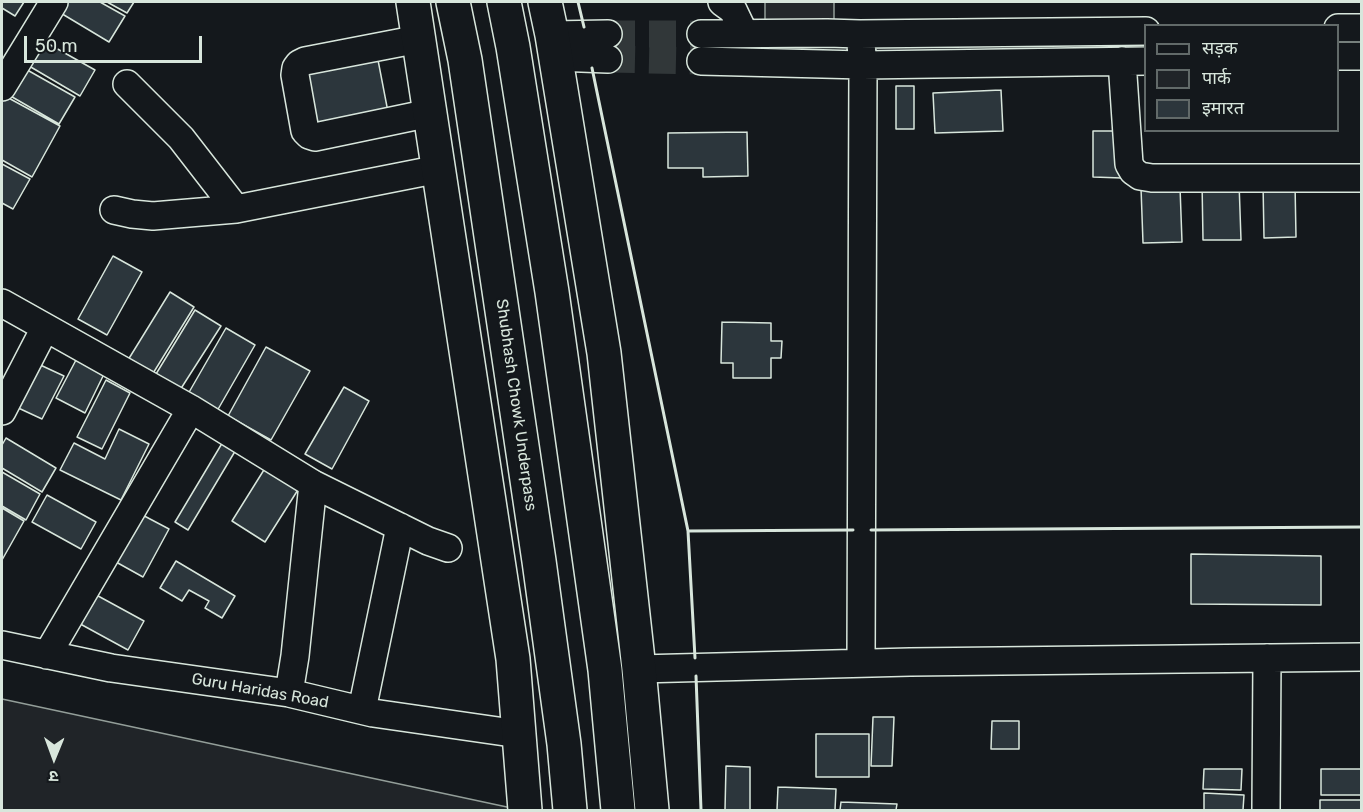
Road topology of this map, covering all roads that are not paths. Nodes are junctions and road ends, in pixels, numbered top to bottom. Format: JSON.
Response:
{"nodes":[{"id":1,"x":54,"y":2,"type":"edge"},
{"id":2,"x":413,"y":2,"type":"edge"},
{"id":3,"x":453,"y":2,"type":"edge"},
{"id":4,"x":504,"y":2,"type":"edge"},
{"id":5,"x":545,"y":2,"type":"edge"},
{"id":6,"x":722,"y":2,"type":"edge"},
{"id":7,"x":1339,"y":28,"type":"edge"},
{"id":8,"x":1362,"y":28,"type":"edge"},
{"id":9,"x":1144,"y":31,"type":"edge"},
{"id":10,"x":744,"y":33,"type":"junction"},
{"id":11,"x":700,"y":34,"type":"tunnel mouth"},
{"id":12,"x":860,"y":34,"type":"junction"},
{"id":13,"x":419,"y":39,"type":"junction"},
{"id":14,"x":554,"y":46,"type":"junction"},
{"id":15,"x":608,"y":47,"type":"tunnel mouth"},
{"id":16,"x":1339,"y":56,"type":"edge"},
{"id":17,"x":1362,"y":56,"type":"edge"},
{"id":18,"x":701,"y":61,"type":"tunnel mouth"},
{"id":19,"x":1134,"y":61,"type":"edge"},
{"id":20,"x":863,"y":65,"type":"junction"},
{"id":21,"x":128,"y":84,"type":"dead end"},
{"id":22,"x":2,"y":87,"type":"edge"},
{"id":23,"x":430,"y":113,"type":"junction"},
{"id":24,"x":439,"y":169,"type":"junction"},
{"id":25,"x":1362,"y":178,"type":"edge"},
{"id":26,"x":236,"y":209,"type":"junction"},
{"id":27,"x":114,"y":210,"type":"dead end"},
{"id":28,"x":2,"y":303,"type":"edge"},
{"id":29,"x":45,"y":328,"type":"junction"},
{"id":30,"x":191,"y":409,"type":"junction"},
{"id":31,"x":2,"y":411,"type":"edge"},
{"id":32,"x":313,"y":484,"type":"junction"},
{"id":33,"x":400,"y":527,"type":"junction"},
{"id":34,"x":448,"y":548,"type":"dead end"},
{"id":35,"x":2,"y":645,"type":"edge"},
{"id":36,"x":47,"y":655,"type":"junction"},
{"id":37,"x":1362,"y":657,"type":"edge"},
{"id":38,"x":1267,"y":658,"type":"junction"},
{"id":39,"x":861,"y":663,"type":"junction"},
{"id":40,"x":639,"y":669,"type":"junction"},
{"id":41,"x":289,"y":693,"type":"junction"},
{"id":42,"x":362,"y":710,"type":"junction"},
{"id":43,"x":519,"y":734,"type":"junction"},
{"id":44,"x":525,"y":810,"type":"edge"},
{"id":45,"x":570,"y":810,"type":"edge"},
{"id":46,"x":618,"y":810,"type":"edge"},
{"id":47,"x":652,"y":810,"type":"edge"},
{"id":48,"x":1266,"y":810,"type":"edge"}],
"edges":[{"from":1,"to":22,"type":"street"},
{"from":2,"to":13,"type":"main road"},
{"from":3,"to":45,"type":"main road","name":"Shubhash Chowk Underpass"},
{"from":4,"to":46,"type":"main road"},
{"from":5,"to":14,"type":"main road"},
{"from":6,"to":10,"type":"street"},
{"from":7,"to":8,"type":"street"},
{"from":9,"to":12,"type":"street"},
{"from":10,"to":11,"type":"street"},
{"from":10,"to":12,"type":"street"},
{"from":12,"to":20,"type":"street"},
{"from":13,"to":23,"type":"main road"},
{"from":13,"to":23,"type":"street"},
{"from":14,"to":15,"type":"street"},
{"from":14,"to":40,"type":"main road"},
{"from":16,"to":17,"type":"street"},
{"from":18,"to":20,"type":"street"},
{"from":19,"to":20,"type":"street"},
{"from":19,"to":25,"type":"street"},
{"from":20,"to":39,"type":"street"},
{"from":21,"to":26,"type":"street"},
{"from":23,"to":24,"type":"main road"},
{"from":24,"to":26,"type":"street"},
{"from":24,"to":43,"type":"main road"},
{"from":26,"to":27,"type":"street"},
{"from":28,"to":29,"type":"street"},
{"from":29,"to":30,"type":"street"},
{"from":29,"to":31,"type":"street"},
{"from":30,"to":32,"type":"street"},
{"from":30,"to":36,"type":"street"},
{"from":32,"to":33,"type":"street"},
{"from":32,"to":41,"type":"street"},
{"from":33,"to":34,"type":"street"},
{"from":33,"to":42,"type":"street"},
{"from":35,"to":36,"type":"street","name":"Guru Haridas Road"},
{"from":36,"to":41,"type":"street","name":"Guru Haridas Road"},
{"from":37,"to":38,"type":"street"},
{"from":38,"to":39,"type":"street"},
{"from":38,"to":48,"type":"street"},
{"from":39,"to":40,"type":"street"},
{"from":40,"to":47,"type":"main road"},
{"from":41,"to":42,"type":"street","name":"Guru Haridas Road"},
{"from":42,"to":43,"type":"street","name":"Guru Haridas Road"},
{"from":43,"to":44,"type":"main road"}]}
